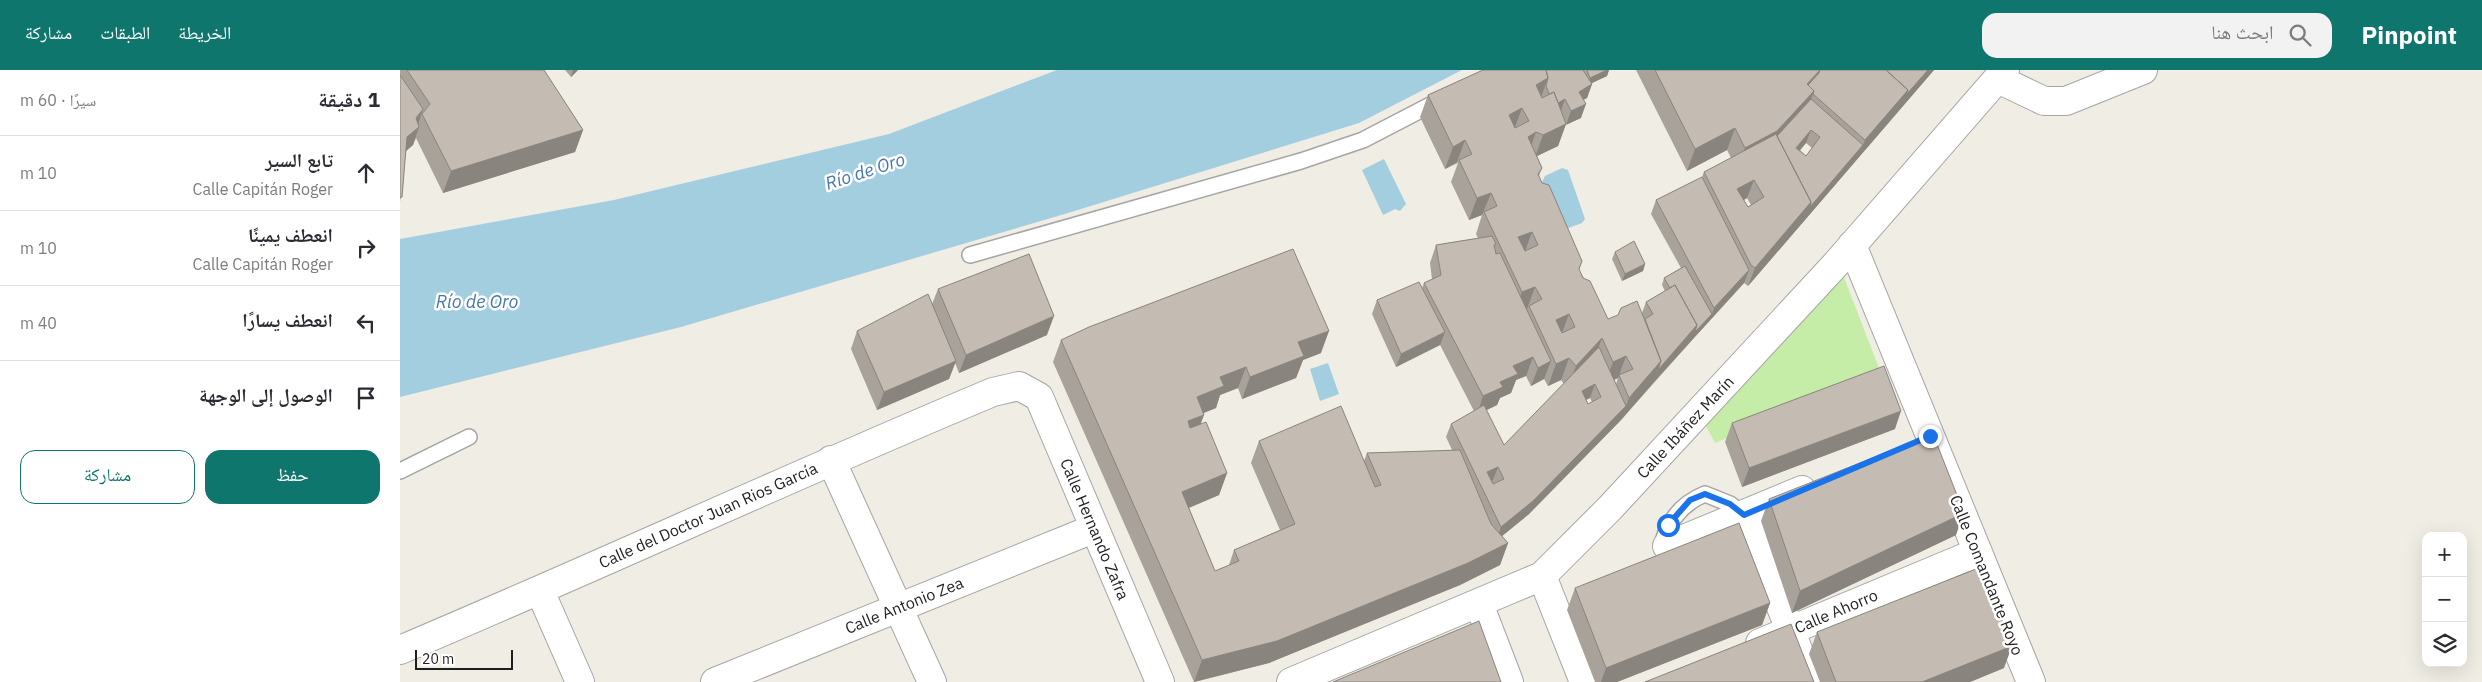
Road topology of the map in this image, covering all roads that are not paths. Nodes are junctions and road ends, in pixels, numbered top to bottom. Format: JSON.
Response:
{"nodes":[{"id":1,"x":2143,"y":70,"type":"edge"},
{"id":2,"x":2002,"y":74,"type":"edge"},
{"id":3,"x":1457,"y":91,"type":"edge"},
{"id":4,"x":1852,"y":245,"type":"junction"},
{"id":5,"x":970,"y":255,"type":"dead end"},
{"id":6,"x":1019,"y":386,"type":"joint"},
{"id":7,"x":469,"y":437,"type":"dead end"},
{"id":8,"x":831,"y":460,"type":"junction"},
{"id":9,"x":400,"y":471,"type":"edge"},
{"id":10,"x":1826,"y":480,"type":"edge"},
{"id":11,"x":1744,"y":515,"type":"junction"},
{"id":12,"x":1093,"y":529,"type":"junction"},
{"id":13,"x":1667,"y":546,"type":"dead end"},
{"id":14,"x":1978,"y":552,"type":"junction"},
{"id":15,"x":1542,"y":576,"type":"junction"},
{"id":16,"x":540,"y":590,"type":"junction"},
{"id":17,"x":1479,"y":604,"type":"junction"},
{"id":18,"x":898,"y":608,"type":"junction"},
{"id":19,"x":1790,"y":630,"type":"junction"},
{"id":20,"x":400,"y":650,"type":"edge"},
{"id":21,"x":1737,"y":652,"type":"edge"},
{"id":22,"x":2024,"y":680,"type":"edge"},
{"id":23,"x":580,"y":682,"type":"edge"},
{"id":24,"x":715,"y":682,"type":"edge"},
{"id":25,"x":932,"y":682,"type":"edge"},
{"id":26,"x":1160,"y":682,"type":"edge"},
{"id":27,"x":1291,"y":682,"type":"edge"},
{"id":28,"x":1509,"y":682,"type":"edge"},
{"id":29,"x":1584,"y":682,"type":"edge"},
{"id":30,"x":1811,"y":682,"type":"edge"}],
"edges":[{"from":1,"to":2,"type":"street"},
{"from":2,"to":4,"type":"street","name":"Calle Ibáñez Marín"},
{"from":3,"to":5,"type":"lane"},
{"from":4,"to":14,"type":"street","name":"Calle Comandante Royo"},
{"from":4,"to":15,"type":"street","name":"Calle Ibáñez Marín"},
{"from":6,"to":8,"type":"street","name":"Calle del Doctor Juan Rios García"},
{"from":6,"to":12,"type":"street","name":"Calle Hernando Zafra"},
{"from":7,"to":9,"type":"lane"},
{"from":8,"to":16,"type":"street","name":"Calle del Doctor Juan Rios García"},
{"from":8,"to":18,"type":"street"},
{"from":10,"to":11,"type":"street"},
{"from":11,"to":13,"type":"street"},
{"from":11,"to":19,"type":"street"},
{"from":12,"to":18,"type":"street","name":"Calle Antonio Zea"},
{"from":12,"to":26,"type":"street","name":"Calle Hernando Zafra"},
{"from":14,"to":19,"type":"street","name":"Calle Ahorro"},
{"from":14,"to":22,"type":"street","name":"Calle Comandante Royo"},
{"from":15,"to":17,"type":"street","name":"Calle Ibáñez Marín"},
{"from":15,"to":29,"type":"street"},
{"from":16,"to":20,"type":"street","name":"Calle del Doctor Juan Rios García"},
{"from":16,"to":23,"type":"street"},
{"from":17,"to":27,"type":"street","name":"Calle Ibáñez Marín"},
{"from":17,"to":28,"type":"street"},
{"from":18,"to":24,"type":"street","name":"Calle Antonio Zea"},
{"from":18,"to":25,"type":"street"},
{"from":19,"to":21,"type":"street","name":"Calle Ahorro"},
{"from":19,"to":30,"type":"street"}]}
